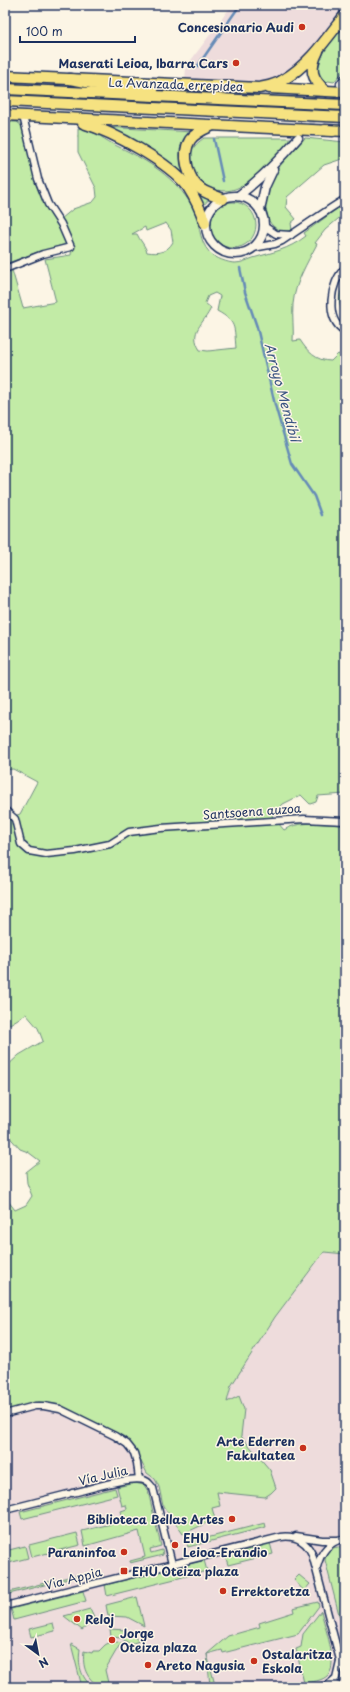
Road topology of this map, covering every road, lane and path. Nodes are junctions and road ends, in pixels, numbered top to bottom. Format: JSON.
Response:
{"nodes":[{"id":1,"x":345,"y":15,"type":"edge"},
{"id":2,"x":321,"y":46,"type":"junction"},
{"id":3,"x":5,"y":76,"type":"edge"},
{"id":4,"x":70,"y":79,"type":"junction"},
{"id":5,"x":344,"y":85,"type":"edge"},
{"id":6,"x":260,"y":88,"type":"junction"},
{"id":7,"x":5,"y":90,"type":"edge"},
{"id":8,"x":326,"y":91,"type":"junction"},
{"id":9,"x":5,"y":101,"type":"edge"},
{"id":10,"x":268,"y":101,"type":"junction"},
{"id":11,"x":345,"y":105,"type":"edge"},
{"id":12,"x":5,"y":115,"type":"edge"},
{"id":13,"x":23,"y":116,"type":"junction"},
{"id":14,"x":345,"y":117,"type":"edge"},
{"id":15,"x":68,"y":118,"type":"junction"},
{"id":16,"x":211,"y":126,"type":"junction"},
{"id":17,"x":345,"y":132,"type":"edge"},
{"id":18,"x":298,"y":138,"type":"tunnel mouth"},
{"id":19,"x":275,"y":165,"type":"junction"},
{"id":20,"x":238,"y":196,"type":"junction"},
{"id":21,"x":223,"y":199,"type":"junction"},
{"id":22,"x":345,"y":199,"type":"edge"},
{"id":23,"x":260,"y":210,"type":"junction"},
{"id":24,"x":205,"y":223,"type":"junction"},
{"id":25,"x":264,"y":226,"type":"junction"},
{"id":26,"x":292,"y":235,"type":"junction"},
{"id":27,"x":253,"y":248,"type":"junction"},
{"id":28,"x":345,"y":268,"type":"edge"},
{"id":29,"x":5,"y":269,"type":"edge"},
{"id":30,"x":345,"y":331,"type":"edge"},
{"id":31,"x":5,"y":810,"type":"edge"},
{"id":32,"x":345,"y":821,"type":"edge"},
{"id":33,"x":5,"y":1414,"type":"edge"},
{"id":34,"x":139,"y":1479,"type":"junction"},
{"id":35,"x":5,"y":1510,"type":"edge"},
{"id":36,"x":291,"y":1536,"type":"junction"},
{"id":37,"x":345,"y":1538,"type":"edge"},
{"id":38,"x":338,"y":1540,"type":"junction"},
{"id":39,"x":172,"y":1564,"type":"junction"},
{"id":40,"x":316,"y":1568,"type":"junction"},
{"id":41,"x":5,"y":1606,"type":"edge"},
{"id":42,"x":340,"y":1660,"type":"junction"},
{"id":43,"x":345,"y":1670,"type":"edge"},
{"id":44,"x":325,"y":1686,"type":"edge"},
{"id":45,"x":342,"y":1687,"type":"edge"}],
"edges":[{"from":1,"to":2,"type":"main road"},
{"from":2,"to":6,"type":"main road"},
{"from":2,"to":8,"type":"main road"},
{"from":3,"to":4,"type":"main road"},
{"from":4,"to":6,"type":"main road"},
{"from":4,"to":10,"type":"main road"},
{"from":5,"to":8,"type":"main road"},
{"from":6,"to":8,"type":"main road"},
{"from":7,"to":10,"type":"main road","name":"La Avanzada errepidea"},
{"from":9,"to":14,"type":"main road","name":"La Avanzada errepidea"},
{"from":10,"to":11,"type":"main road","name":"La Avanzada errepidea"},
{"from":12,"to":13,"type":"main road"},
{"from":13,"to":15,"type":"main road"},
{"from":13,"to":29,"type":"street"},
{"from":15,"to":16,"type":"main road"},
{"from":15,"to":24,"type":"main road"},
{"from":16,"to":17,"type":"main road"},
{"from":16,"to":21,"type":"main road"},
{"from":18,"to":19,"type":"street"},
{"from":19,"to":20,"type":"street"},
{"from":19,"to":23,"type":"street"},
{"from":20,"to":21,"type":"street"},
{"from":20,"to":23,"type":"street"},
{"from":21,"to":24,"type":"street"},
{"from":22,"to":26,"type":"street"},
{"from":23,"to":25,"type":"street"},
{"from":24,"to":27,"type":"street"},
{"from":25,"to":26,"type":"street"},
{"from":25,"to":27,"type":"street"},
{"from":26,"to":27,"type":"street"},
{"from":28,"to":30,"type":"street"},
{"from":31,"to":32,"type":"street","name":"Santsoena auzoa"},
{"from":33,"to":34,"type":"street"},
{"from":34,"to":35,"type":"street","name":"Vía Julia"},
{"from":34,"to":39,"type":"street","name":"Vía Julia"},
{"from":36,"to":38,"type":"street","name":"Via Appia"},
{"from":36,"to":39,"type":"street","name":"Via Appia"},
{"from":36,"to":40,"type":"street"},
{"from":37,"to":38,"type":"street"},
{"from":38,"to":40,"type":"street"},
{"from":39,"to":41,"type":"street","name":"Via Appia"},
{"from":40,"to":42,"type":"street"},
{"from":42,"to":43,"type":"street"},
{"from":42,"to":44,"type":"street"},
{"from":44,"to":45,"type":"street"}]}
